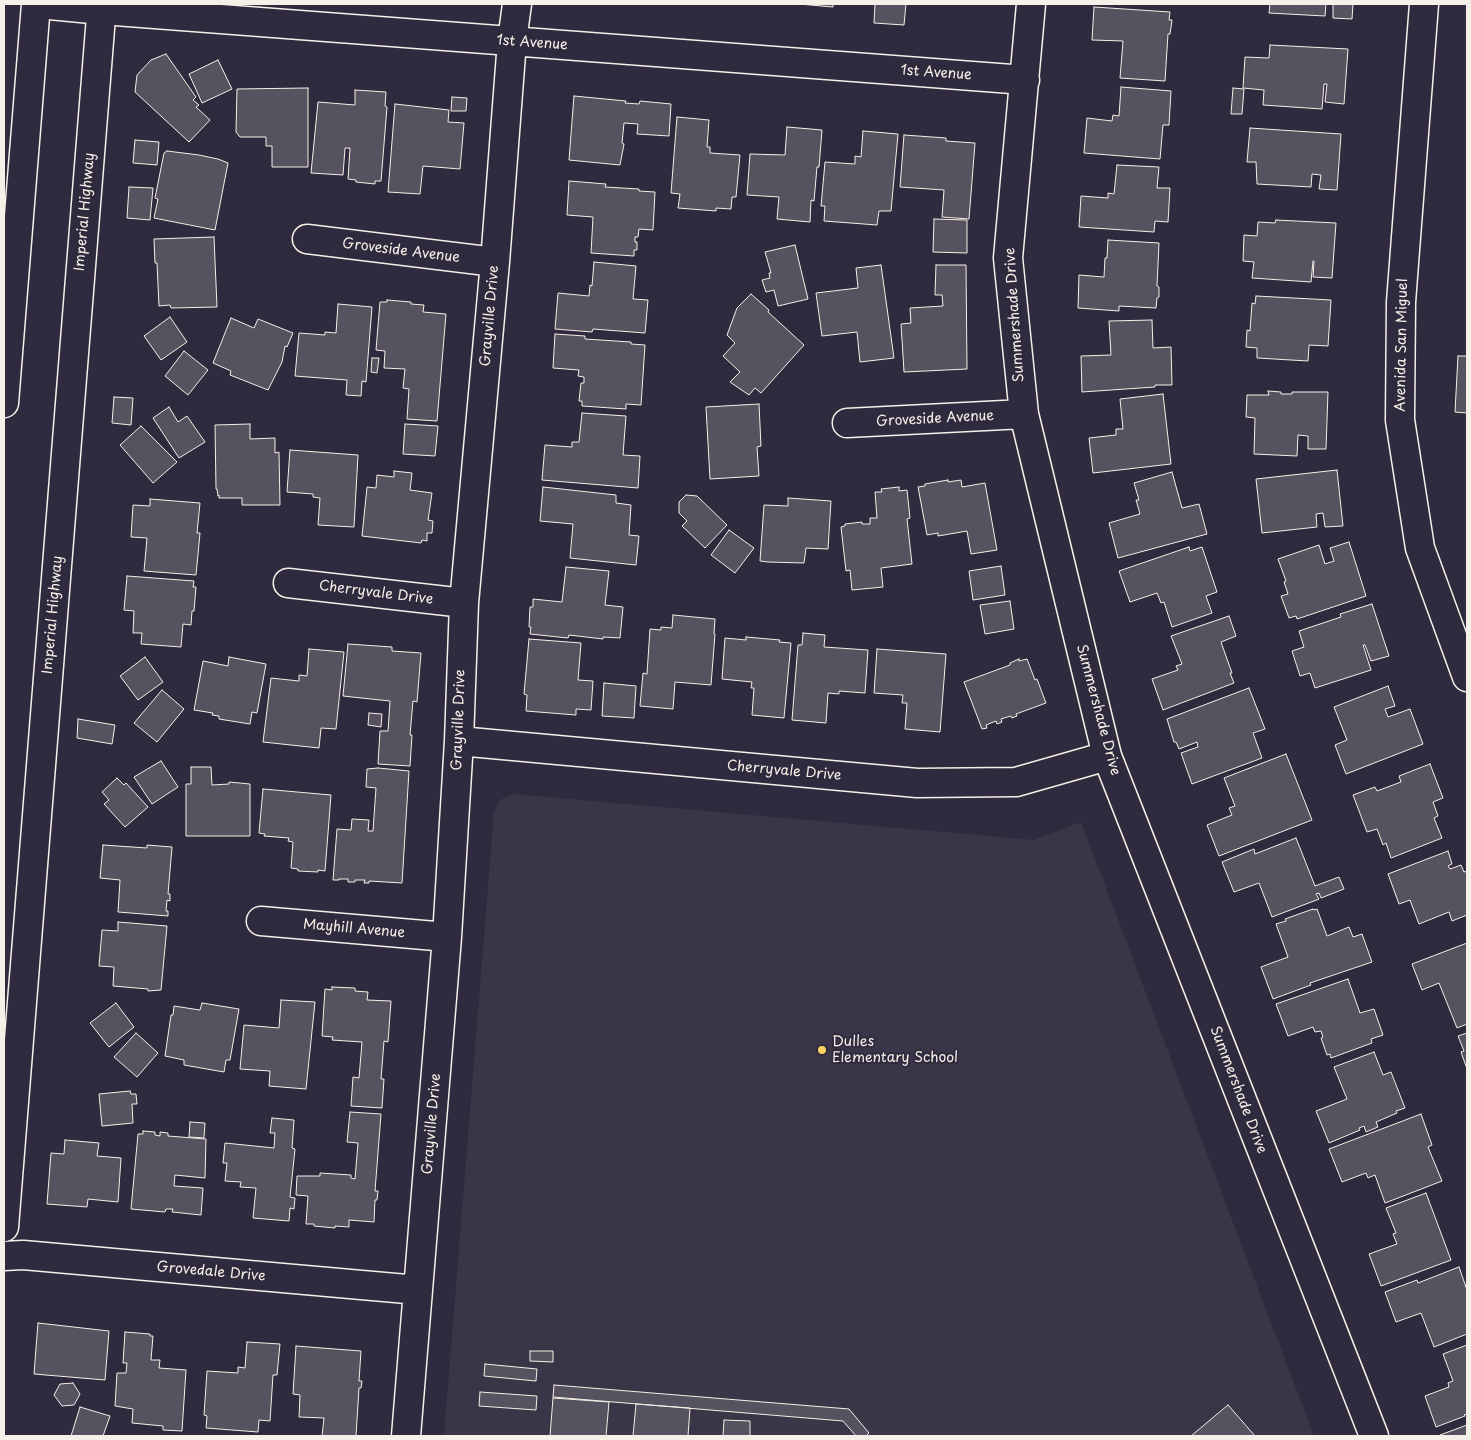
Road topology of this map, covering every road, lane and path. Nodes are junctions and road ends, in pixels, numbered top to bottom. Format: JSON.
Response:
{"nodes":[{"id":1,"x":37,"y":4,"type":"edge"},
{"id":2,"x":517,"y":4,"type":"edge"},
{"id":3,"x":1031,"y":4,"type":"edge"},
{"id":4,"x":1424,"y":4,"type":"edge"},
{"id":5,"x":102,"y":7,"type":"edge"},
{"id":6,"x":512,"y":41,"type":"junction"},
{"id":7,"x":1025,"y":80,"type":"junction"},
{"id":8,"x":307,"y":239,"type":"dead end"},
{"id":9,"x":495,"y":262,"type":"junction"},
{"id":10,"x":4,"y":403,"type":"edge"},
{"id":11,"x":1024,"y":414,"type":"junction"},
{"id":12,"x":846,"y":423,"type":"dead end"},
{"id":13,"x":288,"y":583,"type":"dead end"},
{"id":14,"x":464,"y":603,"type":"junction"},
{"id":15,"x":1467,"y":677,"type":"edge"},
{"id":16,"x":459,"y":741,"type":"junction"},
{"id":17,"x":1107,"y":756,"type":"junction"},
{"id":18,"x":261,"y":921,"type":"dead end"},
{"id":19,"x":446,"y":937,"type":"junction"},
{"id":20,"x":4,"y":1227,"type":"edge"},
{"id":21,"x":4,"y":1256,"type":"edge"},
{"id":22,"x":418,"y":1290,"type":"junction"},
{"id":23,"x":406,"y":1436,"type":"edge"},
{"id":24,"x":1374,"y":1436,"type":"edge"}],
"edges":[{"from":1,"to":5,"type":"street","name":"1st Avenue"},
{"from":1,"to":10,"type":"street"},
{"from":2,"to":6,"type":"street","name":"Grayville Drive"},
{"from":3,"to":7,"type":"street","name":"Summershade Drive"},
{"from":4,"to":15,"type":"street","name":"Avenida San Miguel"},
{"from":5,"to":6,"type":"street","name":"1st Avenue"},
{"from":5,"to":20,"type":"street","name":"Imperial Highway"},
{"from":6,"to":7,"type":"street","name":"1st Avenue"},
{"from":6,"to":9,"type":"street","name":"Grayville Drive"},
{"from":7,"to":11,"type":"street","name":"Summershade Drive"},
{"from":8,"to":9,"type":"street","name":"Groveside Avenue"},
{"from":9,"to":14,"type":"street","name":"Grayville Drive"},
{"from":11,"to":12,"type":"street","name":"Groveside Avenue"},
{"from":11,"to":17,"type":"street","name":"Summershade Drive"},
{"from":13,"to":14,"type":"street","name":"Cherryvale Drive"},
{"from":14,"to":16,"type":"street","name":"Grayville Drive"},
{"from":16,"to":17,"type":"street","name":"Cherryvale Drive"},
{"from":16,"to":19,"type":"street","name":"Grayville Drive"},
{"from":17,"to":24,"type":"street","name":"Summershade Drive"},
{"from":18,"to":19,"type":"street","name":"Mayhill Avenue"},
{"from":19,"to":22,"type":"street","name":"Grayville Drive"},
{"from":21,"to":22,"type":"street","name":"Grovedale Drive"},
{"from":22,"to":23,"type":"street","name":"Grayville Drive"}]}
